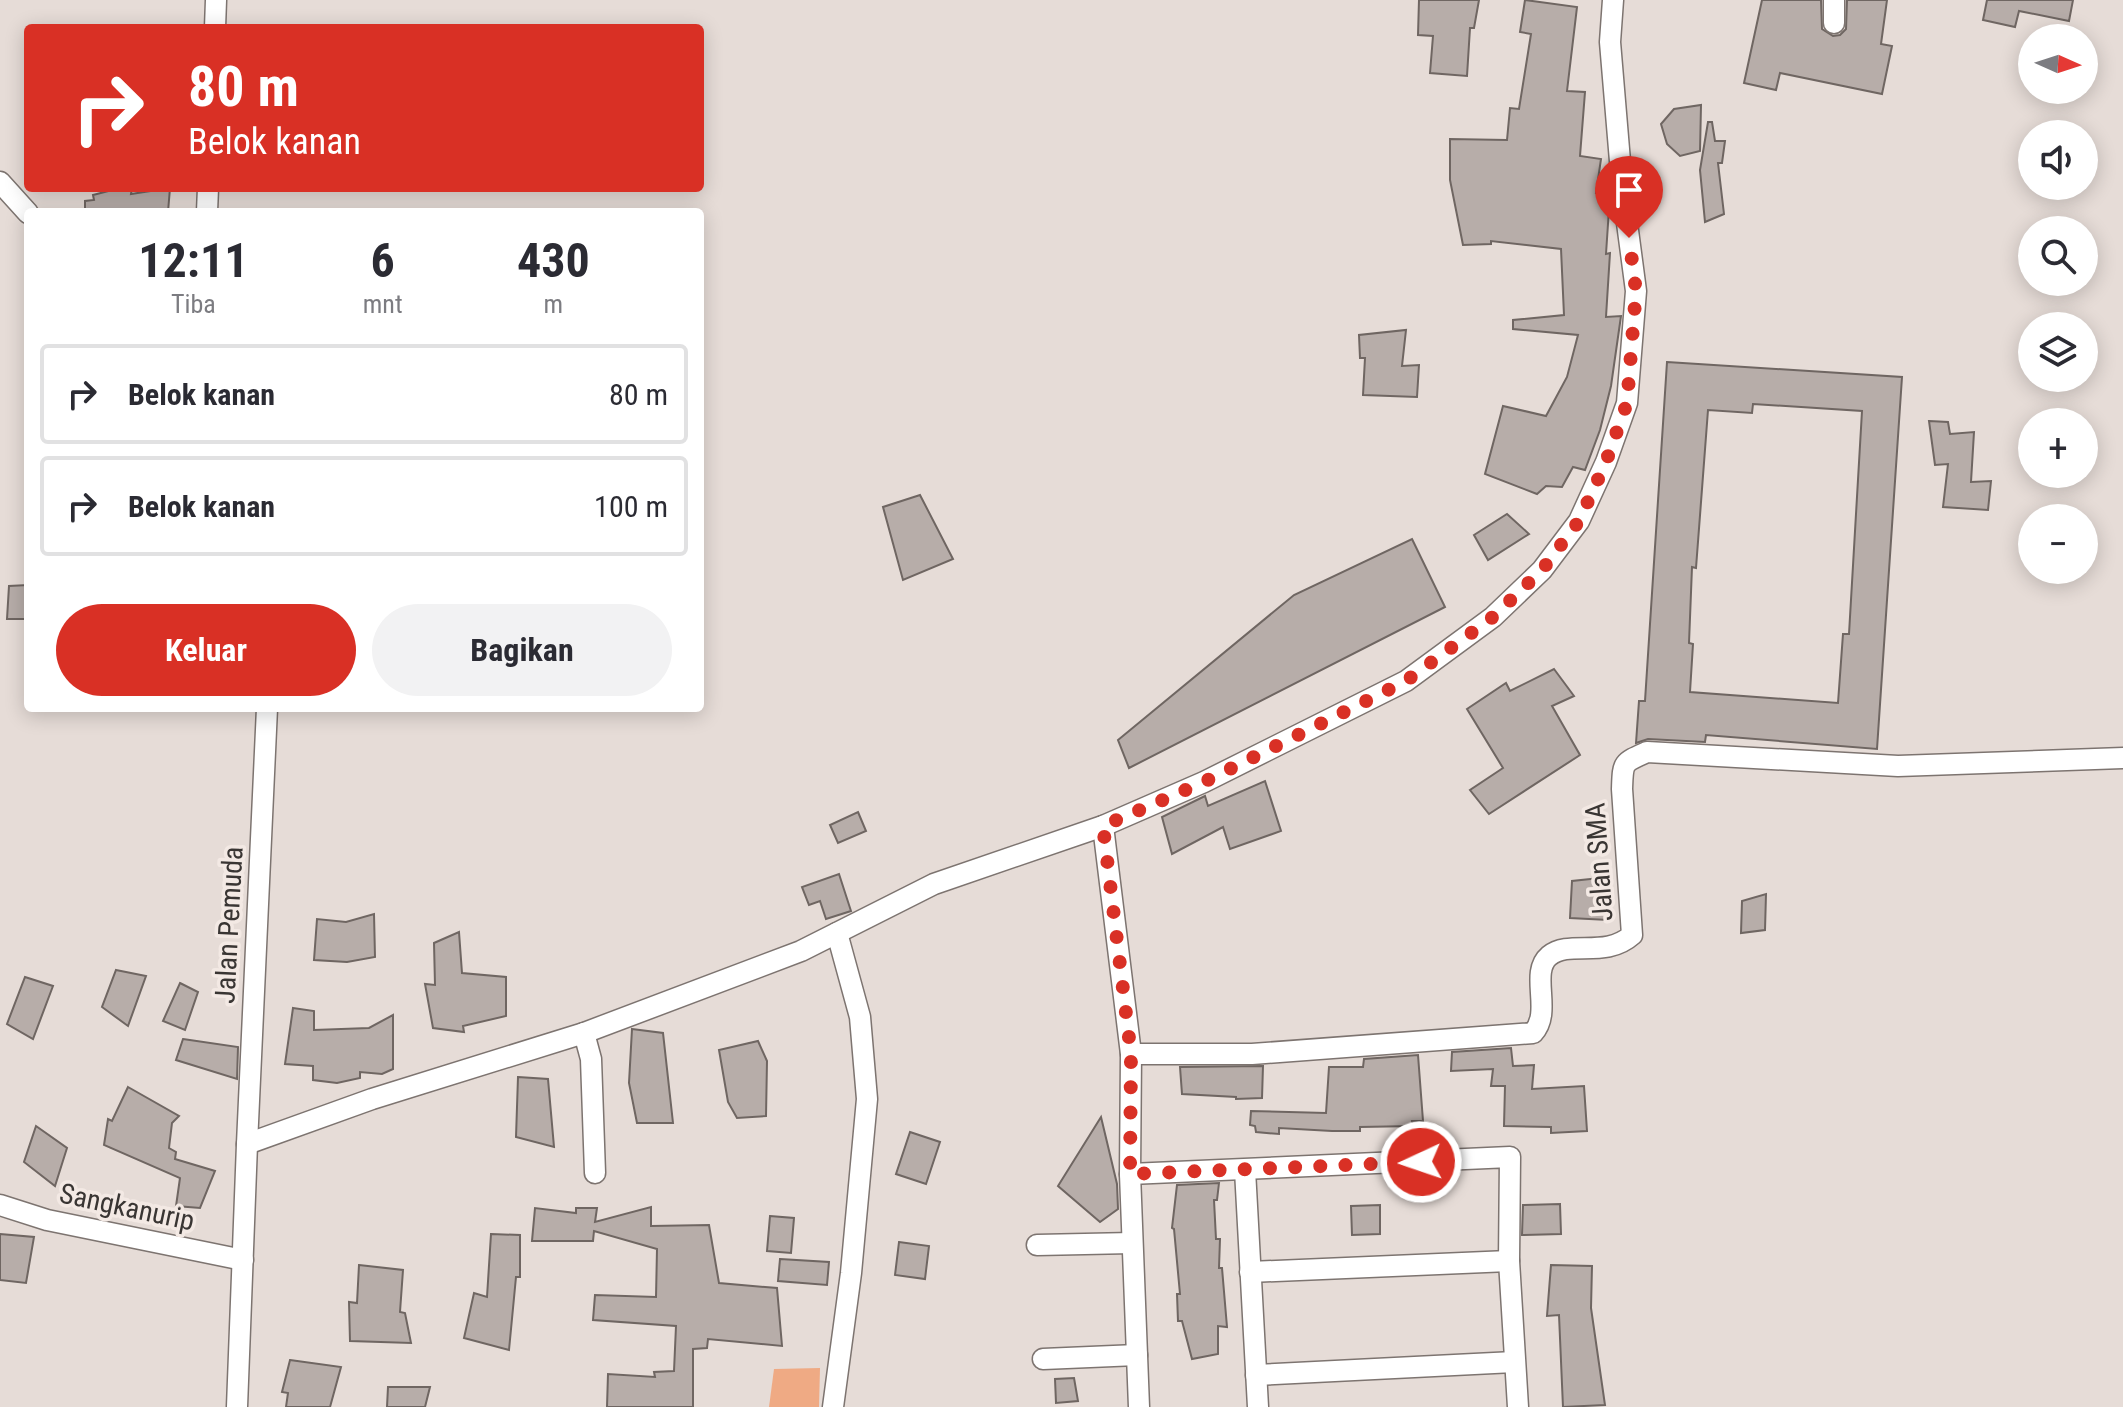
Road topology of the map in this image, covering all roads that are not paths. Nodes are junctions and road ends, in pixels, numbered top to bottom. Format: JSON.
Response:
{"nodes":[{"id":1,"x":216,"y":0,"type":"edge"},
{"id":2,"x":1613,"y":0,"type":"edge"},
{"id":3,"x":1834,"y":0,"type":"edge"},
{"id":4,"x":1834,"y":23,"type":"dead end"},
{"id":5,"x":215,"y":24,"type":"edge"},
{"id":6,"x":0,"y":182,"type":"edge"},
{"id":7,"x":24,"y":209,"type":"edge"},
{"id":8,"x":267,"y":712,"type":"edge"},
{"id":9,"x":2123,"y":758,"type":"edge"},
{"id":10,"x":1103,"y":826,"type":"junction"},
{"id":11,"x":837,"y":933,"type":"junction"},
{"id":12,"x":584,"y":1033,"type":"junction"},
{"id":13,"x":1131,"y":1054,"type":"junction"},
{"id":14,"x":247,"y":1144,"type":"junction"},
{"id":15,"x":1245,"y":1170,"type":"junction"},
{"id":16,"x":595,"y":1173,"type":"dead end"},
{"id":17,"x":1130,"y":1174,"type":"junction"},
{"id":18,"x":0,"y":1205,"type":"edge"},
{"id":19,"x":1132,"y":1243,"type":"junction"},
{"id":20,"x":1037,"y":1245,"type":"dead end"},
{"id":21,"x":243,"y":1260,"type":"junction"},
{"id":22,"x":1509,"y":1261,"type":"junction"},
{"id":23,"x":1250,"y":1272,"type":"junction"},
{"id":24,"x":1137,"y":1355,"type":"junction"},
{"id":25,"x":1043,"y":1359,"type":"dead end"},
{"id":26,"x":1514,"y":1362,"type":"junction"},
{"id":27,"x":1256,"y":1375,"type":"junction"},
{"id":28,"x":237,"y":1407,"type":"edge"},
{"id":29,"x":833,"y":1407,"type":"edge"},
{"id":30,"x":1139,"y":1407,"type":"edge"},
{"id":31,"x":1258,"y":1407,"type":"edge"},
{"id":32,"x":1518,"y":1407,"type":"edge"}],
"edges":[{"from":1,"to":5,"type":"street"},
{"from":2,"to":10,"type":"street"},
{"from":3,"to":4,"type":"street"},
{"from":6,"to":7,"type":"street"},
{"from":8,"to":14,"type":"street","name":"Jalan Pemuda"},
{"from":9,"to":13,"type":"street","name":"Jalan SMA"},
{"from":10,"to":11,"type":"street"},
{"from":10,"to":13,"type":"street"},
{"from":11,"to":12,"type":"street"},
{"from":11,"to":29,"type":"street"},
{"from":12,"to":14,"type":"street"},
{"from":12,"to":16,"type":"street"},
{"from":13,"to":17,"type":"street"},
{"from":14,"to":21,"type":"street","name":"Jalan Pemuda"},
{"from":15,"to":17,"type":"street"},
{"from":15,"to":22,"type":"street"},
{"from":15,"to":23,"type":"street"},
{"from":17,"to":19,"type":"street"},
{"from":18,"to":21,"type":"street","name":"Sangkanurip"},
{"from":19,"to":20,"type":"street"},
{"from":19,"to":24,"type":"street"},
{"from":21,"to":28,"type":"street","name":"Jalan Pemuda"},
{"from":22,"to":23,"type":"street"},
{"from":22,"to":26,"type":"street"},
{"from":23,"to":27,"type":"street"},
{"from":24,"to":25,"type":"street"},
{"from":24,"to":30,"type":"street"},
{"from":26,"to":27,"type":"street"},
{"from":26,"to":32,"type":"street"},
{"from":27,"to":31,"type":"street"}]}
